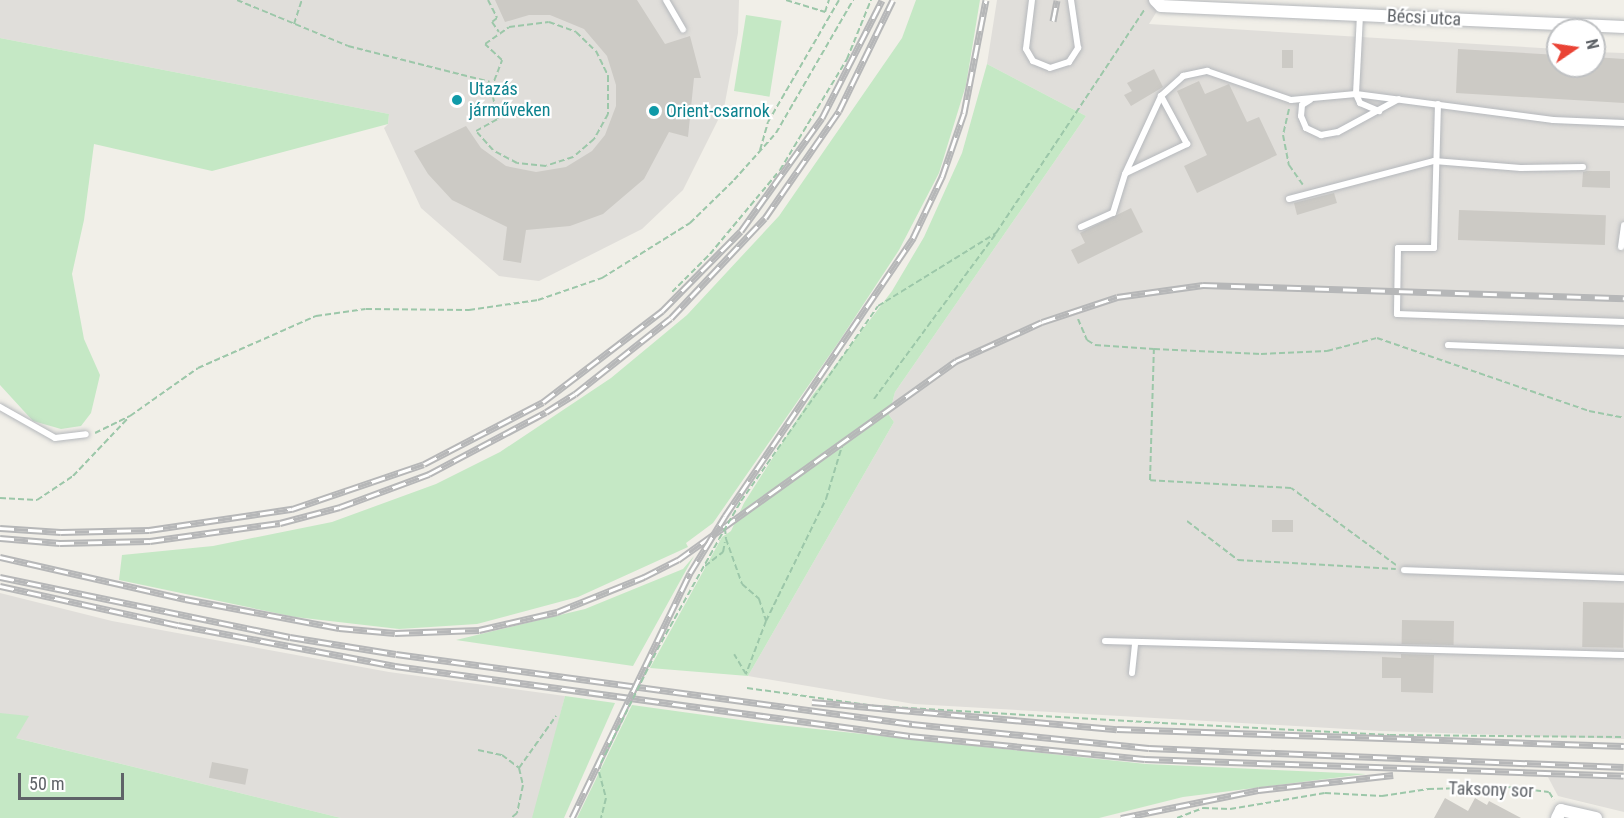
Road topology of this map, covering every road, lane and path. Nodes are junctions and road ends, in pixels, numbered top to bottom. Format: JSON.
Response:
{"nodes":[{"id":1,"x":237,"y":0,"type":"edge"},
{"id":2,"x":302,"y":0,"type":"edge"},
{"id":3,"x":488,"y":0,"type":"edge"},
{"id":4,"x":666,"y":0,"type":"edge"},
{"id":5,"x":786,"y":0,"type":"edge"},
{"id":6,"x":829,"y":0,"type":"edge"},
{"id":7,"x":839,"y":0,"type":"edge"},
{"id":8,"x":853,"y":0,"type":"edge"},
{"id":9,"x":871,"y":0,"type":"edge"},
{"id":10,"x":1032,"y":0,"type":"edge"},
{"id":11,"x":1071,"y":0,"type":"edge"},
{"id":12,"x":1154,"y":0,"type":"edge"},
{"id":13,"x":1360,"y":15,"type":"junction"},
{"id":14,"x":294,"y":24,"type":"junction"},
{"id":15,"x":1624,"y":27,"type":"edge"},
{"id":16,"x":684,"y":30,"type":"dead end"},
{"id":17,"x":499,"y":32,"type":"junction"},
{"id":18,"x":491,"y":82,"type":"junction"},
{"id":19,"x":1356,"y":94,"type":"junction"},
{"id":20,"x":1161,"y":96,"type":"junction"},
{"id":21,"x":1314,"y":98,"type":"junction"},
{"id":22,"x":1400,"y":99,"type":"junction"},
{"id":23,"x":1291,"y":100,"type":"junction"},
{"id":24,"x":1438,"y":104,"type":"junction"},
{"id":25,"x":1379,"y":111,"type":"junction"},
{"id":26,"x":1624,"y":123,"type":"edge"},
{"id":27,"x":760,"y":151,"type":"junction"},
{"id":28,"x":1438,"y":161,"type":"junction"},
{"id":29,"x":1583,"y":167,"type":"dead end"},
{"id":30,"x":1125,"y":174,"type":"junction"},
{"id":31,"x":1309,"y":193,"type":"junction"},
{"id":32,"x":1289,"y":199,"type":"dead end"},
{"id":33,"x":1624,"y":225,"type":"edge"},
{"id":34,"x":1080,"y":227,"type":"dead end"},
{"id":35,"x":996,"y":233,"type":"junction"},
{"id":36,"x":1621,"y":247,"type":"dead end"},
{"id":37,"x":672,"y":292,"type":"dead end"},
{"id":38,"x":1078,"y":319,"type":"dead end"},
{"id":39,"x":1624,"y":322,"type":"edge"},
{"id":40,"x":1448,"y":345,"type":"dead end"},
{"id":41,"x":1154,"y":349,"type":"junction"},
{"id":42,"x":1624,"y":352,"type":"edge"},
{"id":43,"x":874,"y":399,"type":"dead end"},
{"id":44,"x":0,"y":407,"type":"edge"},
{"id":45,"x":130,"y":416,"type":"junction"},
{"id":46,"x":1624,"y":418,"type":"edge"},
{"id":47,"x":86,"y":434,"type":"joint"},
{"id":48,"x":842,"y":446,"type":"dead end"},
{"id":49,"x":0,"y":498,"type":"edge"},
{"id":50,"x":1187,"y":520,"type":"dead end"},
{"id":51,"x":725,"y":528,"type":"junction"},
{"id":52,"x":726,"y":539,"type":"junction"},
{"id":53,"x":702,"y":567,"type":"junction"},
{"id":54,"x":1404,"y":570,"type":"junction"},
{"id":55,"x":1624,"y":578,"type":"edge"},
{"id":56,"x":766,"y":621,"type":"junction"},
{"id":57,"x":1105,"y":641,"type":"dead end"},
{"id":58,"x":1135,"y":642,"type":"junction"},
{"id":59,"x":734,"y":654,"type":"dead end"},
{"id":60,"x":1624,"y":655,"type":"edge"},
{"id":61,"x":1132,"y":673,"type":"dead end"},
{"id":62,"x":747,"y":688,"type":"dead end"},
{"id":63,"x":556,"y":716,"type":"dead end"},
{"id":64,"x":1624,"y":737,"type":"edge"},
{"id":65,"x":478,"y":750,"type":"dead end"},
{"id":66,"x":519,"y":768,"type":"junction"},
{"id":67,"x":1559,"y":814,"type":"edge"},
{"id":68,"x":512,"y":818,"type":"edge"},
{"id":69,"x":601,"y":818,"type":"edge"},
{"id":70,"x":1177,"y":818,"type":"edge"},
{"id":71,"x":1596,"y":818,"type":"edge"}],
"edges":[{"from":1,"to":14,"type":"path"},
{"from":2,"to":14,"type":"path"},
{"from":3,"to":17,"type":"path"},
{"from":4,"to":16,"type":"lane"},
{"from":5,"to":6,"type":"path"},
{"from":7,"to":27,"type":"path"},
{"from":8,"to":27,"type":"path"},
{"from":9,"to":37,"type":"path"},
{"from":10,"to":11,"type":"lane"},
{"from":12,"to":13,"type":"street","name":"Bécsi utca"},
{"from":12,"to":35,"type":"path"},
{"from":13,"to":15,"type":"street","name":"Bécsi utca"},
{"from":13,"to":19,"type":"lane"},
{"from":14,"to":18,"type":"path"},
{"from":17,"to":18,"type":"path"},
{"from":17,"to":18,"type":"path"},
{"from":19,"to":21,"type":"lane"},
{"from":19,"to":22,"type":"lane"},
{"from":19,"to":25,"type":"lane"},
{"from":20,"to":23,"type":"lane"},
{"from":20,"to":30,"type":"lane"},
{"from":20,"to":30,"type":"lane"},
{"from":21,"to":23,"type":"lane"},
{"from":21,"to":25,"type":"lane"},
{"from":22,"to":24,"type":"lane"},
{"from":22,"to":25,"type":"lane"},
{"from":23,"to":31,"type":"path"},
{"from":24,"to":26,"type":"lane"},
{"from":24,"to":28,"type":"lane"},
{"from":27,"to":45,"type":"path"},
{"from":28,"to":29,"type":"lane"},
{"from":28,"to":31,"type":"lane"},
{"from":28,"to":39,"type":"lane"},
{"from":30,"to":34,"type":"lane"},
{"from":31,"to":32,"type":"lane"},
{"from":33,"to":36,"type":"lane"},
{"from":35,"to":43,"type":"path"},
{"from":35,"to":51,"type":"path","bridge":true},
{"from":38,"to":41,"type":"path"},
{"from":40,"to":42,"type":"lane"},
{"from":41,"to":46,"type":"path"},
{"from":41,"to":54,"type":"path"},
{"from":44,"to":47,"type":"lane"},
{"from":45,"to":47,"type":"path"},
{"from":45,"to":49,"type":"path"},
{"from":48,"to":56,"type":"path"},
{"from":50,"to":54,"type":"path"},
{"from":51,"to":52,"type":"path"},
{"from":51,"to":53,"type":"path","bridge":true},
{"from":52,"to":53,"type":"path"},
{"from":52,"to":56,"type":"path"},
{"from":53,"to":69,"type":"path","bridge":true},
{"from":54,"to":55,"type":"lane"},
{"from":56,"to":59,"type":"path"},
{"from":57,"to":58,"type":"lane"},
{"from":58,"to":60,"type":"lane"},
{"from":58,"to":61,"type":"lane"},
{"from":62,"to":64,"type":"path"},
{"from":63,"to":66,"type":"path"},
{"from":65,"to":66,"type":"path"},
{"from":66,"to":68,"type":"path"},
{"from":67,"to":70,"type":"path","name":"Taksony sor"},
{"from":67,"to":71,"type":"street"}]}
